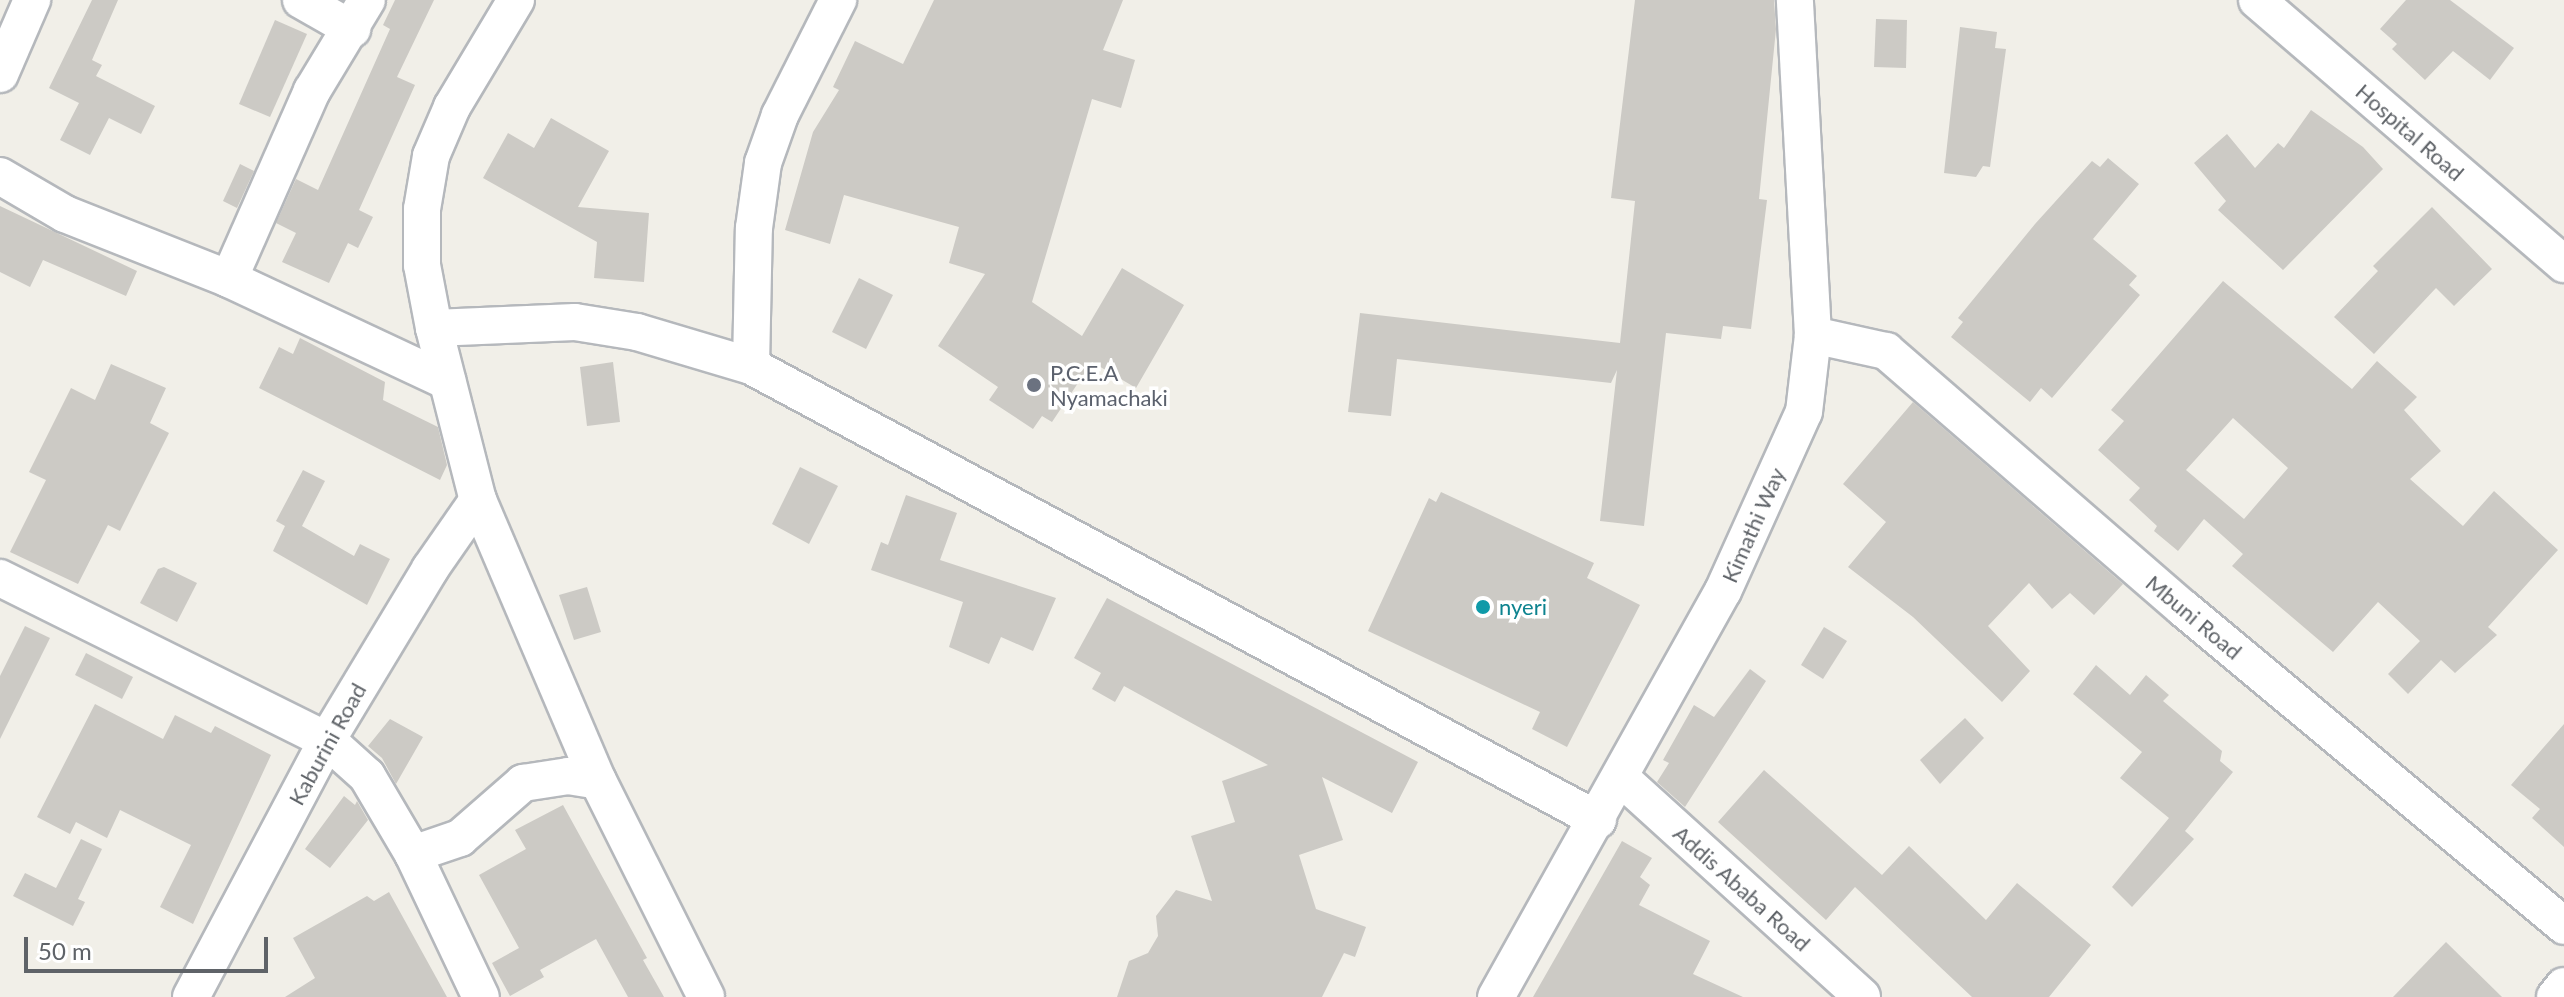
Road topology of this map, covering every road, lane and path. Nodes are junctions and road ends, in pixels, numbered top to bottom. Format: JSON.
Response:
{"nodes":[{"id":1,"x":32,"y":0,"type":"edge"},
{"id":2,"x":301,"y":0,"type":"edge"},
{"id":3,"x":516,"y":0,"type":"edge"},
{"id":4,"x":838,"y":0,"type":"edge"},
{"id":5,"x":1795,"y":0,"type":"edge"},
{"id":6,"x":2257,"y":0,"type":"edge"},
{"id":7,"x":360,"y":15,"type":"edge"},
{"id":8,"x":0,"y":74,"type":"edge"},
{"id":9,"x":0,"y":176,"type":"edge"},
{"id":10,"x":2564,"y":264,"type":"edge"},
{"id":11,"x":229,"y":279,"type":"junction"},
{"id":12,"x":434,"y":328,"type":"junction"},
{"id":13,"x":1813,"y":335,"type":"junction"},
{"id":14,"x":751,"y":366,"type":"junction"},
{"id":15,"x":447,"y":381,"type":"junction"},
{"id":16,"x":478,"y":500,"type":"junction"},
{"id":17,"x":0,"y":578,"type":"edge"},
{"id":18,"x":327,"y":740,"type":"junction"},
{"id":19,"x":1622,"y":779,"type":"junction"},
{"id":20,"x":598,"y":781,"type":"junction"},
{"id":21,"x":1598,"y":820,"type":"junction"},
{"id":22,"x":413,"y":854,"type":"junction"},
{"id":23,"x":2564,"y":926,"type":"edge"},
{"id":24,"x":2564,"y":986,"type":"edge"},
{"id":25,"x":191,"y":997,"type":"edge"},
{"id":26,"x":481,"y":997,"type":"edge"},
{"id":27,"x":706,"y":997,"type":"edge"},
{"id":28,"x":1496,"y":997,"type":"edge"},
{"id":29,"x":1862,"y":997,"type":"edge"},
{"id":30,"x":2555,"y":997,"type":"edge"}],
"edges":[{"from":1,"to":8,"type":"street"},
{"from":2,"to":7,"type":"street"},
{"from":3,"to":12,"type":"street"},
{"from":4,"to":14,"type":"street"},
{"from":5,"to":13,"type":"street","name":"Kimathi Way"},
{"from":6,"to":10,"type":"street","name":"Hospital Road"},
{"from":7,"to":11,"type":"street"},
{"from":9,"to":11,"type":"street"},
{"from":11,"to":15,"type":"street"},
{"from":12,"to":14,"type":"street"},
{"from":12,"to":15,"type":"street"},
{"from":13,"to":19,"type":"street","name":"Kimathi Way"},
{"from":13,"to":23,"type":"street","name":"Mbuni Road"},
{"from":14,"to":21,"type":"street"},
{"from":15,"to":16,"type":"street"},
{"from":16,"to":18,"type":"street","name":"Kaburini Road"},
{"from":16,"to":20,"type":"street"},
{"from":17,"to":18,"type":"street"},
{"from":18,"to":22,"type":"street"},
{"from":18,"to":25,"type":"street","name":"Kaburini Road"},
{"from":19,"to":21,"type":"street","name":"Kimathi Way"},
{"from":19,"to":29,"type":"street","name":"Addis Ababa Road"},
{"from":20,"to":22,"type":"street"},
{"from":20,"to":27,"type":"street"},
{"from":21,"to":28,"type":"street","name":"Kimathi Way"},
{"from":22,"to":26,"type":"street"},
{"from":24,"to":30,"type":"street"}]}
